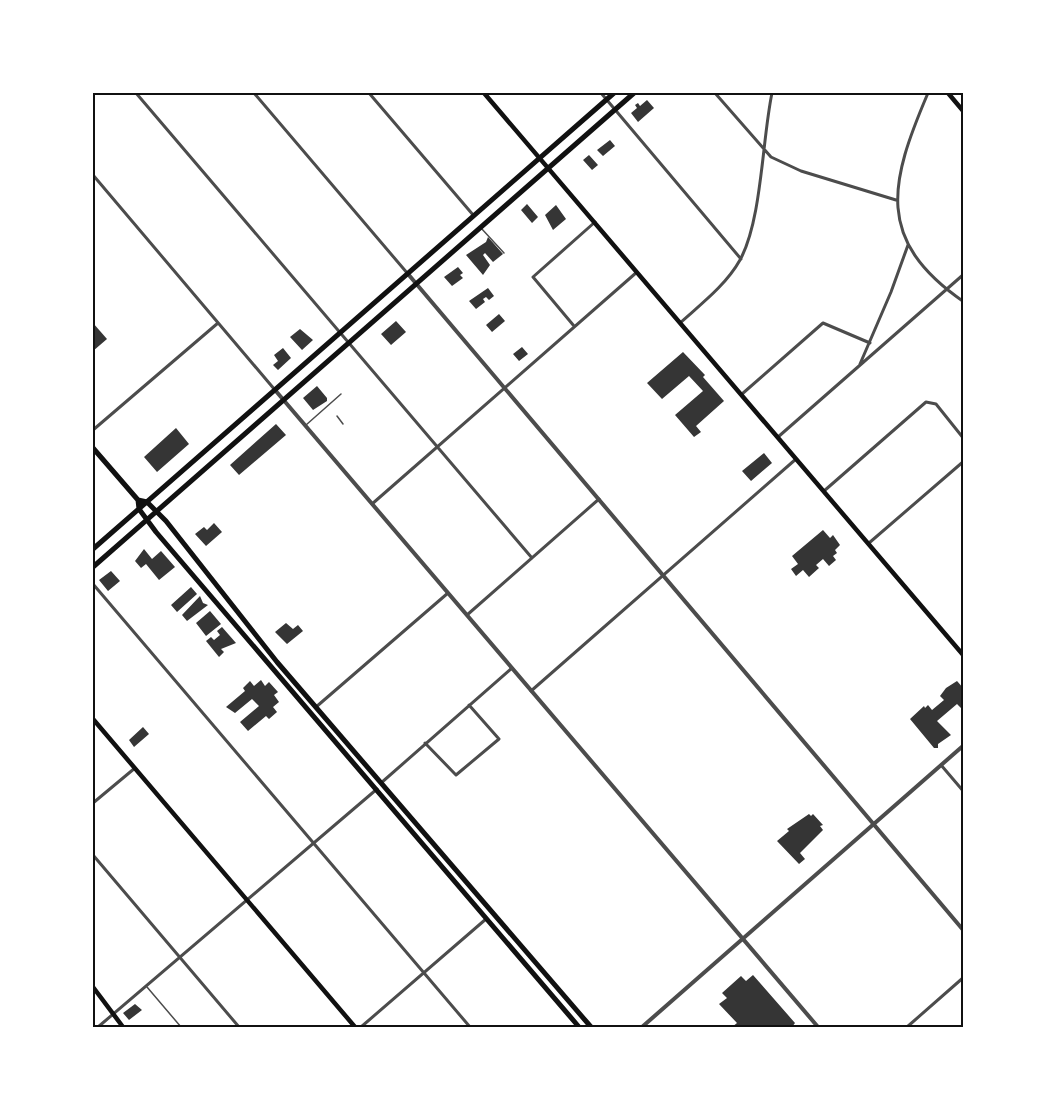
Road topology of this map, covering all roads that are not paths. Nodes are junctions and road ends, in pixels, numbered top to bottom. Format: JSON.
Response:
{"nodes":[{"id":1,"x":136,"y":93,"type":"edge"},
{"id":2,"x":254,"y":93,"type":"edge"},
{"id":3,"x":369,"y":93,"type":"edge"},
{"id":4,"x":484,"y":93,"type":"edge"},
{"id":5,"x":601,"y":93,"type":"edge"},
{"id":6,"x":614,"y":93,"type":"edge"},
{"id":7,"x":634,"y":93,"type":"edge"},
{"id":8,"x":715,"y":93,"type":"edge"},
{"id":9,"x":772,"y":93,"type":"edge"},
{"id":10,"x":928,"y":93,"type":"edge"},
{"id":11,"x":948,"y":93,"type":"edge"},
{"id":12,"x":607,"y":100,"type":"junction"},
{"id":13,"x":615,"y":110,"type":"junction"},
{"id":14,"x":964,"y":112,"type":"edge"},
{"id":15,"x":763,"y":150,"type":"junction"},
{"id":16,"x":540,"y":158,"type":"junction"},
{"id":17,"x":548,"y":168,"type":"junction"},
{"id":18,"x":93,"y":175,"type":"edge"},
{"id":19,"x":896,"y":200,"type":"junction"},
{"id":20,"x":474,"y":216,"type":"junction"},
{"id":21,"x":595,"y":222,"type":"junction"},
{"id":22,"x":481,"y":227,"type":"junction"},
{"id":23,"x":908,"y":244,"type":"junction"},
{"id":24,"x":504,"y":253,"type":"dead end"},
{"id":25,"x":741,"y":259,"type":"junction"},
{"id":26,"x":637,"y":272,"type":"junction"},
{"id":27,"x":408,"y":274,"type":"junction"},
{"id":28,"x":964,"y":274,"type":"edge"},
{"id":29,"x":416,"y":284,"type":"junction"},
{"id":30,"x":946,"y":290,"type":"junction"},
{"id":31,"x":964,"y":303,"type":"edge"},
{"id":32,"x":218,"y":322,"type":"junction"},
{"id":33,"x":680,"y":322,"type":"junction"},
{"id":34,"x":574,"y":326,"type":"junction"},
{"id":35,"x":339,"y":333,"type":"junction"},
{"id":36,"x":348,"y":343,"type":"junction"},
{"id":37,"x":870,"y":343,"type":"junction"},
{"id":38,"x":859,"y":366,"type":"junction"},
{"id":39,"x":504,"y":387,"type":"junction"},
{"id":40,"x":275,"y":390,"type":"junction"},
{"id":41,"x":341,"y":394,"type":"dead end"},
{"id":42,"x":742,"y":394,"type":"junction"},
{"id":43,"x":284,"y":399,"type":"junction"},
{"id":44,"x":327,"y":406,"type":"junction"},
{"id":45,"x":331,"y":410,"type":"dead end"},
{"id":46,"x":337,"y":416,"type":"dead end"},
{"id":47,"x":344,"y":424,"type":"dead end"},
{"id":48,"x":305,"y":425,"type":"junction"},
{"id":49,"x":93,"y":430,"type":"edge"},
{"id":50,"x":778,"y":437,"type":"junction"},
{"id":51,"x":964,"y":439,"type":"edge"},
{"id":52,"x":437,"y":447,"type":"junction"},
{"id":53,"x":93,"y":448,"type":"edge"},
{"id":54,"x":796,"y":458,"type":"junction"},
{"id":55,"x":964,"y":461,"type":"edge"},
{"id":56,"x":824,"y":491,"type":"junction"},
{"id":57,"x":600,"y":498,"type":"junction"},
{"id":58,"x":138,"y":500,"type":"junction"},
{"id":59,"x":147,"y":502,"type":"junction"},
{"id":60,"x":372,"y":504,"type":"junction"},
{"id":61,"x":139,"y":508,"type":"junction"},
{"id":62,"x":156,"y":511,"type":"junction"},
{"id":63,"x":147,"y":519,"type":"junction"},
{"id":64,"x":869,"y":543,"type":"junction"},
{"id":65,"x":93,"y":549,"type":"edge"},
{"id":66,"x":532,"y":558,"type":"junction"},
{"id":67,"x":93,"y":567,"type":"edge"},
{"id":68,"x":664,"y":574,"type":"junction"},
{"id":69,"x":93,"y":584,"type":"edge"},
{"id":70,"x":448,"y":593,"type":"junction"},
{"id":71,"x":467,"y":615,"type":"junction"},
{"id":72,"x":964,"y":656,"type":"edge"},
{"id":73,"x":512,"y":668,"type":"junction"},
{"id":74,"x":531,"y":691,"type":"junction"},
{"id":75,"x":469,"y":705,"type":"junction"},
{"id":76,"x":316,"y":707,"type":"junction"},
{"id":77,"x":93,"y":719,"type":"edge"},
{"id":78,"x":425,"y":743,"type":"junction"},
{"id":79,"x":964,"y":745,"type":"edge"},
{"id":80,"x":941,"y":765,"type":"junction"},
{"id":81,"x":135,"y":768,"type":"junction"},
{"id":82,"x":379,"y":786,"type":"junction"},
{"id":83,"x":964,"y":792,"type":"edge"},
{"id":84,"x":93,"y":803,"type":"edge"},
{"id":85,"x":874,"y":824,"type":"junction"},
{"id":86,"x":313,"y":843,"type":"junction"},
{"id":87,"x":93,"y":855,"type":"edge"},
{"id":88,"x":247,"y":900,"type":"junction"},
{"id":89,"x":487,"y":918,"type":"junction"},
{"id":90,"x":964,"y":931,"type":"edge"},
{"id":91,"x":743,"y":939,"type":"junction"},
{"id":92,"x":180,"y":958,"type":"junction"},
{"id":93,"x":424,"y":973,"type":"junction"},
{"id":94,"x":964,"y":977,"type":"edge"},
{"id":95,"x":146,"y":986,"type":"junction"},
{"id":96,"x":93,"y":987,"type":"edge"},
{"id":97,"x":113,"y":1014,"type":"junction"},
{"id":98,"x":98,"y":1027,"type":"edge"},
{"id":99,"x":123,"y":1027,"type":"edge"},
{"id":100,"x":181,"y":1027,"type":"edge"},
{"id":101,"x":239,"y":1027,"type":"edge"},
{"id":102,"x":355,"y":1027,"type":"edge"},
{"id":103,"x":361,"y":1027,"type":"edge"},
{"id":104,"x":470,"y":1027,"type":"edge"},
{"id":105,"x":579,"y":1027,"type":"edge"},
{"id":106,"x":591,"y":1027,"type":"edge"},
{"id":107,"x":642,"y":1027,"type":"edge"},
{"id":108,"x":818,"y":1027,"type":"edge"},
{"id":109,"x":907,"y":1027,"type":"edge"}],
"edges":[{"from":1,"to":35,"type":"street"},
{"from":2,"to":27,"type":"street"},
{"from":3,"to":20,"type":"street"},
{"from":4,"to":16,"type":"main road"},
{"from":5,"to":12,"type":"street"},
{"from":6,"to":12,"type":"main road"},
{"from":7,"to":13,"type":"main road"},
{"from":8,"to":15,"type":"street"},
{"from":9,"to":15,"type":"street"},
{"from":10,"to":19,"type":"street"},
{"from":11,"to":14,"type":"main road"},
{"from":12,"to":13,"type":"street"},
{"from":12,"to":16,"type":"main road"},
{"from":13,"to":17,"type":"main road"},
{"from":13,"to":25,"type":"street"},
{"from":15,"to":19,"type":"street"},
{"from":15,"to":25,"type":"street"},
{"from":16,"to":17,"type":"main road"},
{"from":16,"to":20,"type":"main road"},
{"from":17,"to":21,"type":"main road"},
{"from":17,"to":22,"type":"main road"},
{"from":18,"to":32,"type":"street"},
{"from":19,"to":23,"type":"street"},
{"from":20,"to":27,"type":"main road"},
{"from":21,"to":26,"type":"main road"},
{"from":21,"to":34,"type":"street"},
{"from":22,"to":24,"type":"lane"},
{"from":22,"to":29,"type":"main road"},
{"from":23,"to":30,"type":"street"},
{"from":23,"to":37,"type":"street"},
{"from":25,"to":33,"type":"street"},
{"from":26,"to":33,"type":"main road"},
{"from":26,"to":34,"type":"street"},
{"from":27,"to":29,"type":"street"},
{"from":27,"to":35,"type":"main road"},
{"from":28,"to":30,"type":"street"},
{"from":29,"to":36,"type":"main road"},
{"from":29,"to":39,"type":"street"},
{"from":30,"to":31,"type":"street"},
{"from":30,"to":38,"type":"street"},
{"from":32,"to":40,"type":"street"},
{"from":32,"to":49,"type":"street"},
{"from":33,"to":42,"type":"main road"},
{"from":34,"to":39,"type":"street"},
{"from":35,"to":36,"type":"street"},
{"from":35,"to":40,"type":"main road"},
{"from":36,"to":43,"type":"main road"},
{"from":36,"to":52,"type":"street"},
{"from":37,"to":38,"type":"street"},
{"from":37,"to":42,"type":"street"},
{"from":38,"to":50,"type":"street"},
{"from":39,"to":52,"type":"street"},
{"from":39,"to":57,"type":"street"},
{"from":40,"to":43,"type":"street"},
{"from":40,"to":59,"type":"main road"},
{"from":41,"to":44,"type":"lane"},
{"from":42,"to":50,"type":"main road"},
{"from":43,"to":48,"type":"street"},
{"from":43,"to":62,"type":"main road"},
{"from":44,"to":45,"type":"lane"},
{"from":44,"to":48,"type":"lane"},
{"from":46,"to":47,"type":"lane"},
{"from":48,"to":60,"type":"street"},
{"from":50,"to":54,"type":"main road"},
{"from":51,"to":56,"type":"street"},
{"from":52,"to":60,"type":"street"},
{"from":52,"to":66,"type":"street"},
{"from":53,"to":58,"type":"main road"},
{"from":54,"to":56,"type":"main road"},
{"from":54,"to":68,"type":"street"},
{"from":55,"to":64,"type":"street"},
{"from":56,"to":64,"type":"main road"},
{"from":57,"to":66,"type":"street"},
{"from":57,"to":68,"type":"street"},
{"from":58,"to":59,"type":"main road"},
{"from":58,"to":61,"type":"main road"},
{"from":59,"to":61,"type":"main road"},
{"from":59,"to":62,"type":"main road"},
{"from":60,"to":70,"type":"street"},
{"from":61,"to":63,"type":"main road"},
{"from":61,"to":65,"type":"main road"},
{"from":62,"to":63,"type":"main road"},
{"from":62,"to":76,"type":"main road"},
{"from":63,"to":67,"type":"main road"},
{"from":63,"to":82,"type":"main road"},
{"from":64,"to":72,"type":"main road"},
{"from":66,"to":71,"type":"street"},
{"from":68,"to":74,"type":"street"},
{"from":68,"to":85,"type":"street"},
{"from":69,"to":86,"type":"street"},
{"from":70,"to":71,"type":"street"},
{"from":70,"to":76,"type":"street"},
{"from":71,"to":73,"type":"street"},
{"from":73,"to":74,"type":"street"},
{"from":73,"to":75,"type":"street"},
{"from":74,"to":91,"type":"street"},
{"from":75,"to":78,"type":"street"},
{"from":75,"to":78,"type":"street"},
{"from":76,"to":82,"type":"main road"},
{"from":77,"to":81,"type":"main road"},
{"from":78,"to":82,"type":"street"},
{"from":79,"to":80,"type":"street"},
{"from":80,"to":83,"type":"street"},
{"from":80,"to":85,"type":"street"},
{"from":81,"to":84,"type":"street"},
{"from":81,"to":88,"type":"main road"},
{"from":82,"to":86,"type":"street"},
{"from":82,"to":89,"type":"main road"},
{"from":82,"to":106,"type":"main road"},
{"from":85,"to":90,"type":"street"},
{"from":85,"to":91,"type":"street"},
{"from":86,"to":88,"type":"street"},
{"from":86,"to":93,"type":"street"},
{"from":87,"to":92,"type":"street"},
{"from":88,"to":92,"type":"street"},
{"from":88,"to":102,"type":"main road"},
{"from":89,"to":93,"type":"street"},
{"from":89,"to":105,"type":"main road"},
{"from":91,"to":107,"type":"street"},
{"from":91,"to":108,"type":"street"},
{"from":92,"to":95,"type":"street"},
{"from":92,"to":101,"type":"street"},
{"from":93,"to":103,"type":"street"},
{"from":93,"to":104,"type":"street"},
{"from":94,"to":109,"type":"street"},
{"from":95,"to":97,"type":"street"},
{"from":95,"to":100,"type":"lane"},
{"from":96,"to":97,"type":"main road"},
{"from":97,"to":98,"type":"street"},
{"from":97,"to":99,"type":"main road"}]}
